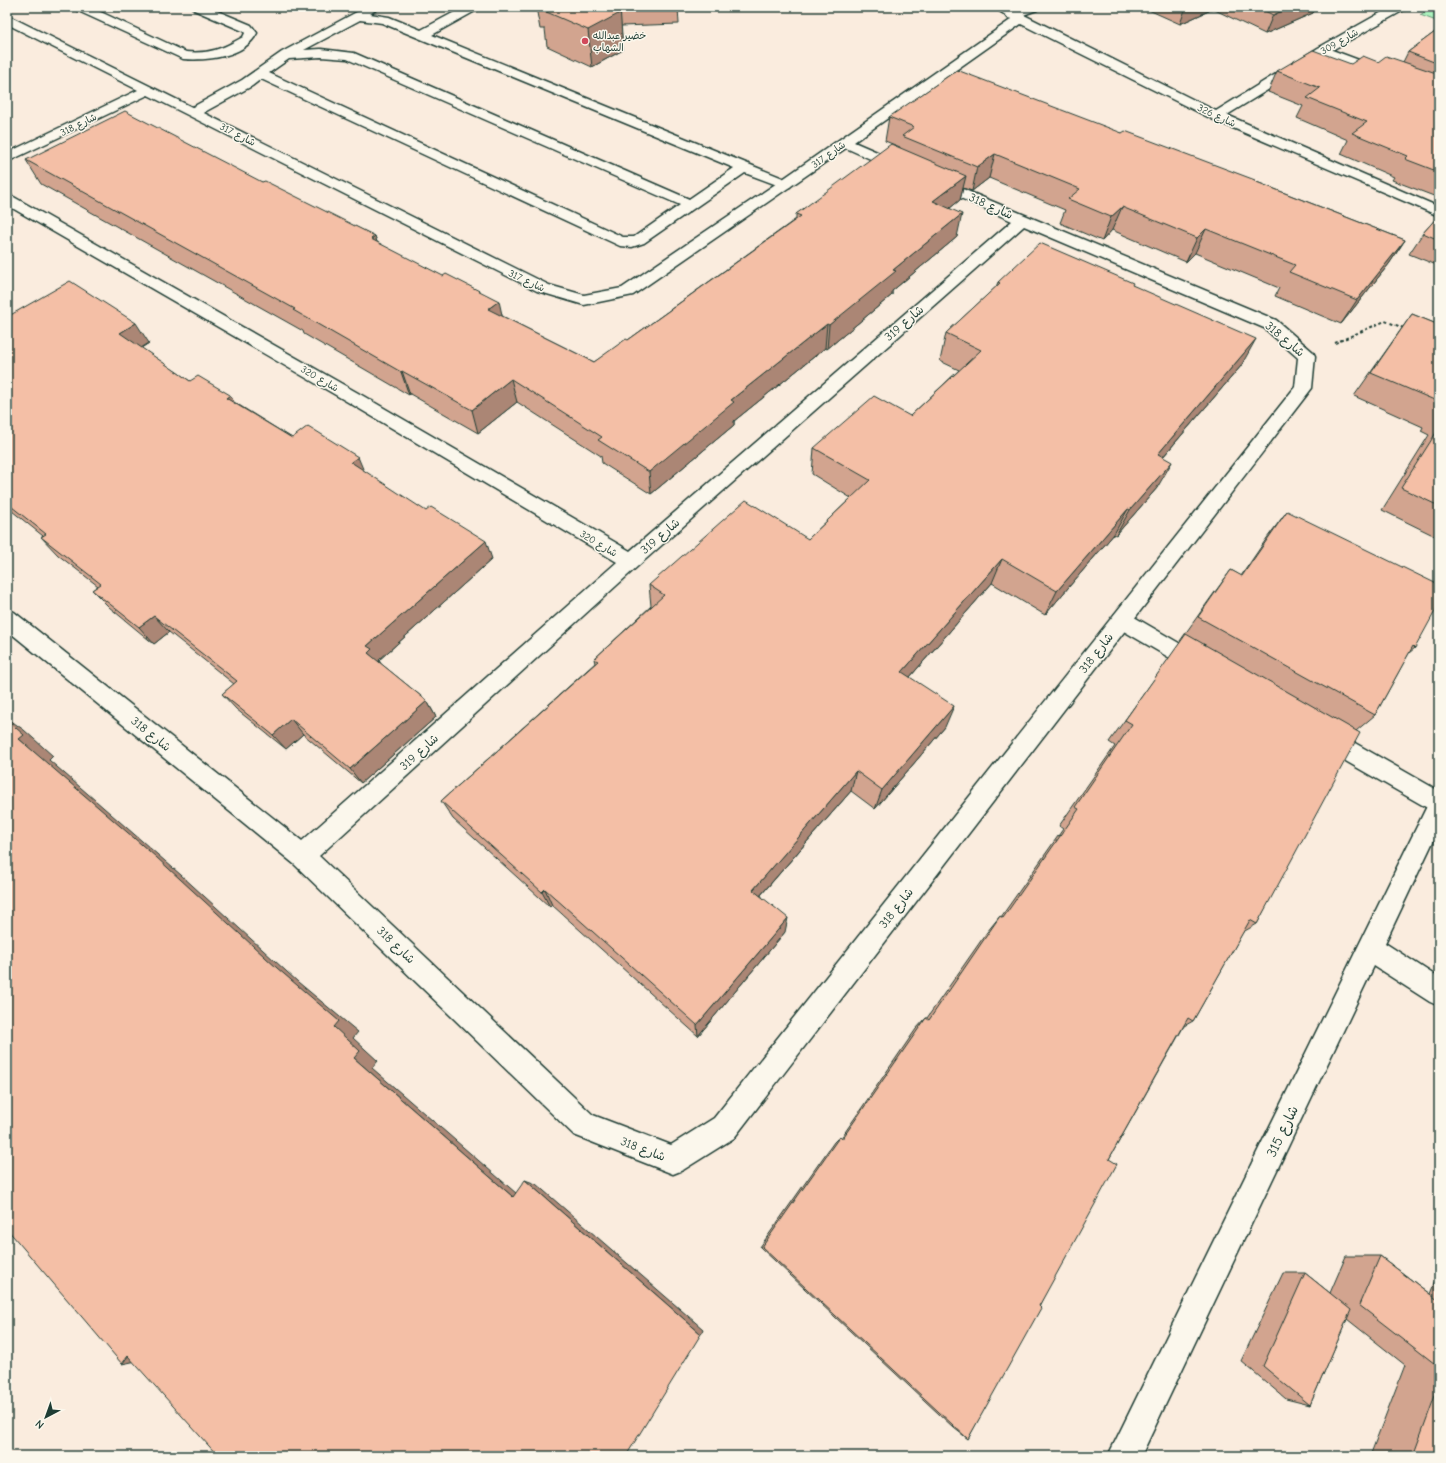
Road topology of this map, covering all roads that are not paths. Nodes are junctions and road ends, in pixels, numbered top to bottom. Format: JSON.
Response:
{"nodes":[{"id":1,"x":80,"y":7,"type":"edge"},
{"id":2,"x":198,"y":7,"type":"edge"},
{"id":3,"x":375,"y":7,"type":"edge"},
{"id":4,"x":473,"y":7,"type":"edge"},
{"id":5,"x":1000,"y":7,"type":"edge"},
{"id":6,"x":1033,"y":7,"type":"edge"},
{"id":7,"x":1400,"y":7,"type":"edge"},
{"id":8,"x":357,"y":16,"type":"junction"},
{"id":9,"x":1016,"y":17,"type":"junction"},
{"id":10,"x":7,"y":19,"type":"edge"},
{"id":11,"x":422,"y":35,"type":"junction"},
{"id":12,"x":1322,"y":51,"type":"junction"},
{"id":13,"x":286,"y":55,"type":"junction"},
{"id":14,"x":261,"y":74,"type":"junction"},
{"id":15,"x":148,"y":90,"type":"junction"},
{"id":16,"x":1439,"y":94,"type":"edge"},
{"id":17,"x":194,"y":112,"type":"junction"},
{"id":18,"x":1218,"y":116,"type":"junction"},
{"id":19,"x":844,"y":142,"type":"junction"},
{"id":20,"x":7,"y":158,"type":"edge"},
{"id":21,"x":743,"y":168,"type":"junction"},
{"id":22,"x":784,"y":184,"type":"junction"},
{"id":23,"x":7,"y":199,"type":"edge"},
{"id":24,"x":689,"y":204,"type":"junction"},
{"id":25,"x":1439,"y":212,"type":"edge"},
{"id":26,"x":1022,"y":220,"type":"junction"},
{"id":27,"x":631,"y":561,"type":"junction"},
{"id":28,"x":7,"y":618,"type":"edge"},
{"id":29,"x":1122,"y":620,"type":"junction"},
{"id":30,"x":1218,"y":676,"type":"edge"},
{"id":31,"x":1308,"y":728,"type":"edge"},
{"id":32,"x":1439,"y":804,"type":"edge"},
{"id":33,"x":302,"y":856,"type":"junction"},
{"id":34,"x":1371,"y":949,"type":"junction"},
{"id":35,"x":1439,"y":993,"type":"edge"},
{"id":36,"x":1124,"y":1456,"type":"edge"}],
"edges":[{"from":1,"to":2,"type":"street"},
{"from":3,"to":8,"type":"street"},
{"from":4,"to":11,"type":"street"},
{"from":5,"to":9,"type":"street","name":"شارع 326"},
{"from":6,"to":9,"type":"street","name":"شارع 317"},
{"from":7,"to":12,"type":"street","name":"شارع 309"},
{"from":8,"to":11,"type":"street"},
{"from":8,"to":13,"type":"street"},
{"from":9,"to":18,"type":"street","name":"شارع 326"},
{"from":9,"to":19,"type":"street","name":"شارع 317"},
{"from":10,"to":15,"type":"street","name":"شارع 317"},
{"from":11,"to":21,"type":"street"},
{"from":12,"to":16,"type":"street"},
{"from":12,"to":18,"type":"street","name":"شارع 309"},
{"from":13,"to":14,"type":"street"},
{"from":13,"to":24,"type":"street"},
{"from":14,"to":17,"type":"street"},
{"from":14,"to":24,"type":"street"},
{"from":15,"to":17,"type":"street","name":"شارع 317"},
{"from":15,"to":20,"type":"street","name":"شارع 318"},
{"from":17,"to":22,"type":"street","name":"شارع 317"},
{"from":18,"to":25,"type":"street","name":"شارع 326"},
{"from":19,"to":22,"type":"street","name":"شارع 317"},
{"from":19,"to":26,"type":"street","name":"شارع 318"},
{"from":21,"to":22,"type":"street"},
{"from":21,"to":24,"type":"street"},
{"from":23,"to":27,"type":"street","name":"شارع 320"},
{"from":26,"to":27,"type":"street","name":"شارع 319"},
{"from":26,"to":29,"type":"street","name":"شارع 318"},
{"from":27,"to":33,"type":"street","name":"شارع 319"},
{"from":28,"to":33,"type":"street","name":"شارع 318"},
{"from":29,"to":30,"type":"street"},
{"from":29,"to":33,"type":"street","name":"شارع 318"},
{"from":31,"to":32,"type":"street"},
{"from":32,"to":34,"type":"street","name":"شارع 315"},
{"from":34,"to":35,"type":"street"},
{"from":34,"to":36,"type":"street","name":"شارع 315"}]}
